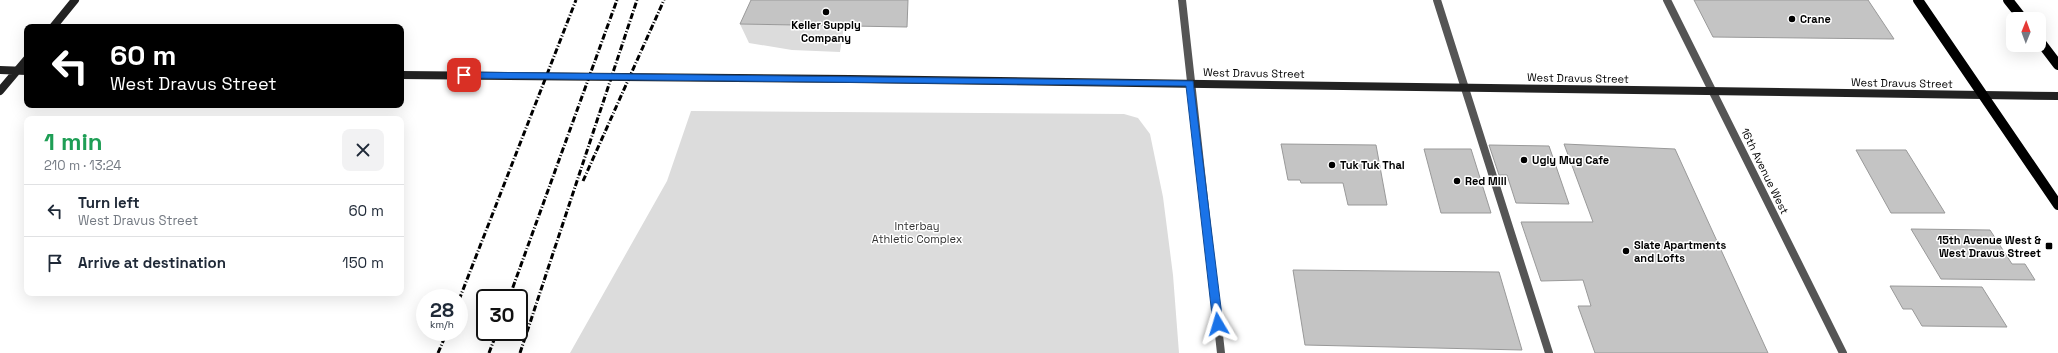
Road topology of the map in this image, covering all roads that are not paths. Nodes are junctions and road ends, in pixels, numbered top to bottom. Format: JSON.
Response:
{"nodes":[{"id":1,"x":75,"y":0,"type":"edge"},
{"id":2,"x":1182,"y":0,"type":"edge"},
{"id":3,"x":1437,"y":0,"type":"edge"},
{"id":4,"x":1667,"y":0,"type":"edge"},
{"id":5,"x":1918,"y":0,"type":"edge"},
{"id":6,"x":2008,"y":0,"type":"edge"},
{"id":7,"x":2017,"y":12,"type":"edge"},
{"id":8,"x":55,"y":24,"type":"edge"},
{"id":9,"x":2046,"y":49,"type":"edge"},
{"id":10,"x":24,"y":63,"type":"edge"},
{"id":11,"x":2058,"y":65,"type":"edge"},
{"id":12,"x":0,"y":70,"type":"edge"},
{"id":13,"x":18,"y":71,"type":"junction"},
{"id":14,"x":24,"y":71,"type":"edge"},
{"id":15,"x":404,"y":75,"type":"edge"},
{"id":16,"x":1190,"y":83,"type":"junction"},
{"id":17,"x":1465,"y":87,"type":"junction"},
{"id":18,"x":1713,"y":90,"type":"junction"},
{"id":19,"x":0,"y":91,"type":"edge"},
{"id":20,"x":1984,"y":95,"type":"junction"},
{"id":21,"x":2058,"y":96,"type":"edge"},
{"id":22,"x":2058,"y":205,"type":"edge"},
{"id":23,"x":1221,"y":353,"type":"edge"},
{"id":24,"x":1549,"y":353,"type":"edge"},
{"id":25,"x":1843,"y":353,"type":"edge"}],
"edges":[{"from":1,"to":8,"type":"main road"},
{"from":2,"to":16,"type":"street"},
{"from":3,"to":17,"type":"street"},
{"from":4,"to":18,"type":"street","name":"16th Avenue West"},
{"from":5,"to":20,"type":"main road"},
{"from":6,"to":7,"type":"main road"},
{"from":9,"to":11,"type":"main road"},
{"from":10,"to":13,"type":"main road"},
{"from":12,"to":13,"type":"main road"},
{"from":13,"to":14,"type":"main road"},
{"from":13,"to":19,"type":"main road"},
{"from":15,"to":16,"type":"main road","name":"West Dravus Street"},
{"from":16,"to":17,"type":"main road","name":"West Dravus Street"},
{"from":16,"to":23,"type":"street"},
{"from":17,"to":18,"type":"main road","name":"West Dravus Street"},
{"from":17,"to":24,"type":"street"},
{"from":18,"to":20,"type":"main road","name":"West Dravus Street"},
{"from":18,"to":25,"type":"street","name":"16th Avenue West"},
{"from":20,"to":21,"type":"main road","name":"West Dravus Street"},
{"from":20,"to":22,"type":"main road"}]}
